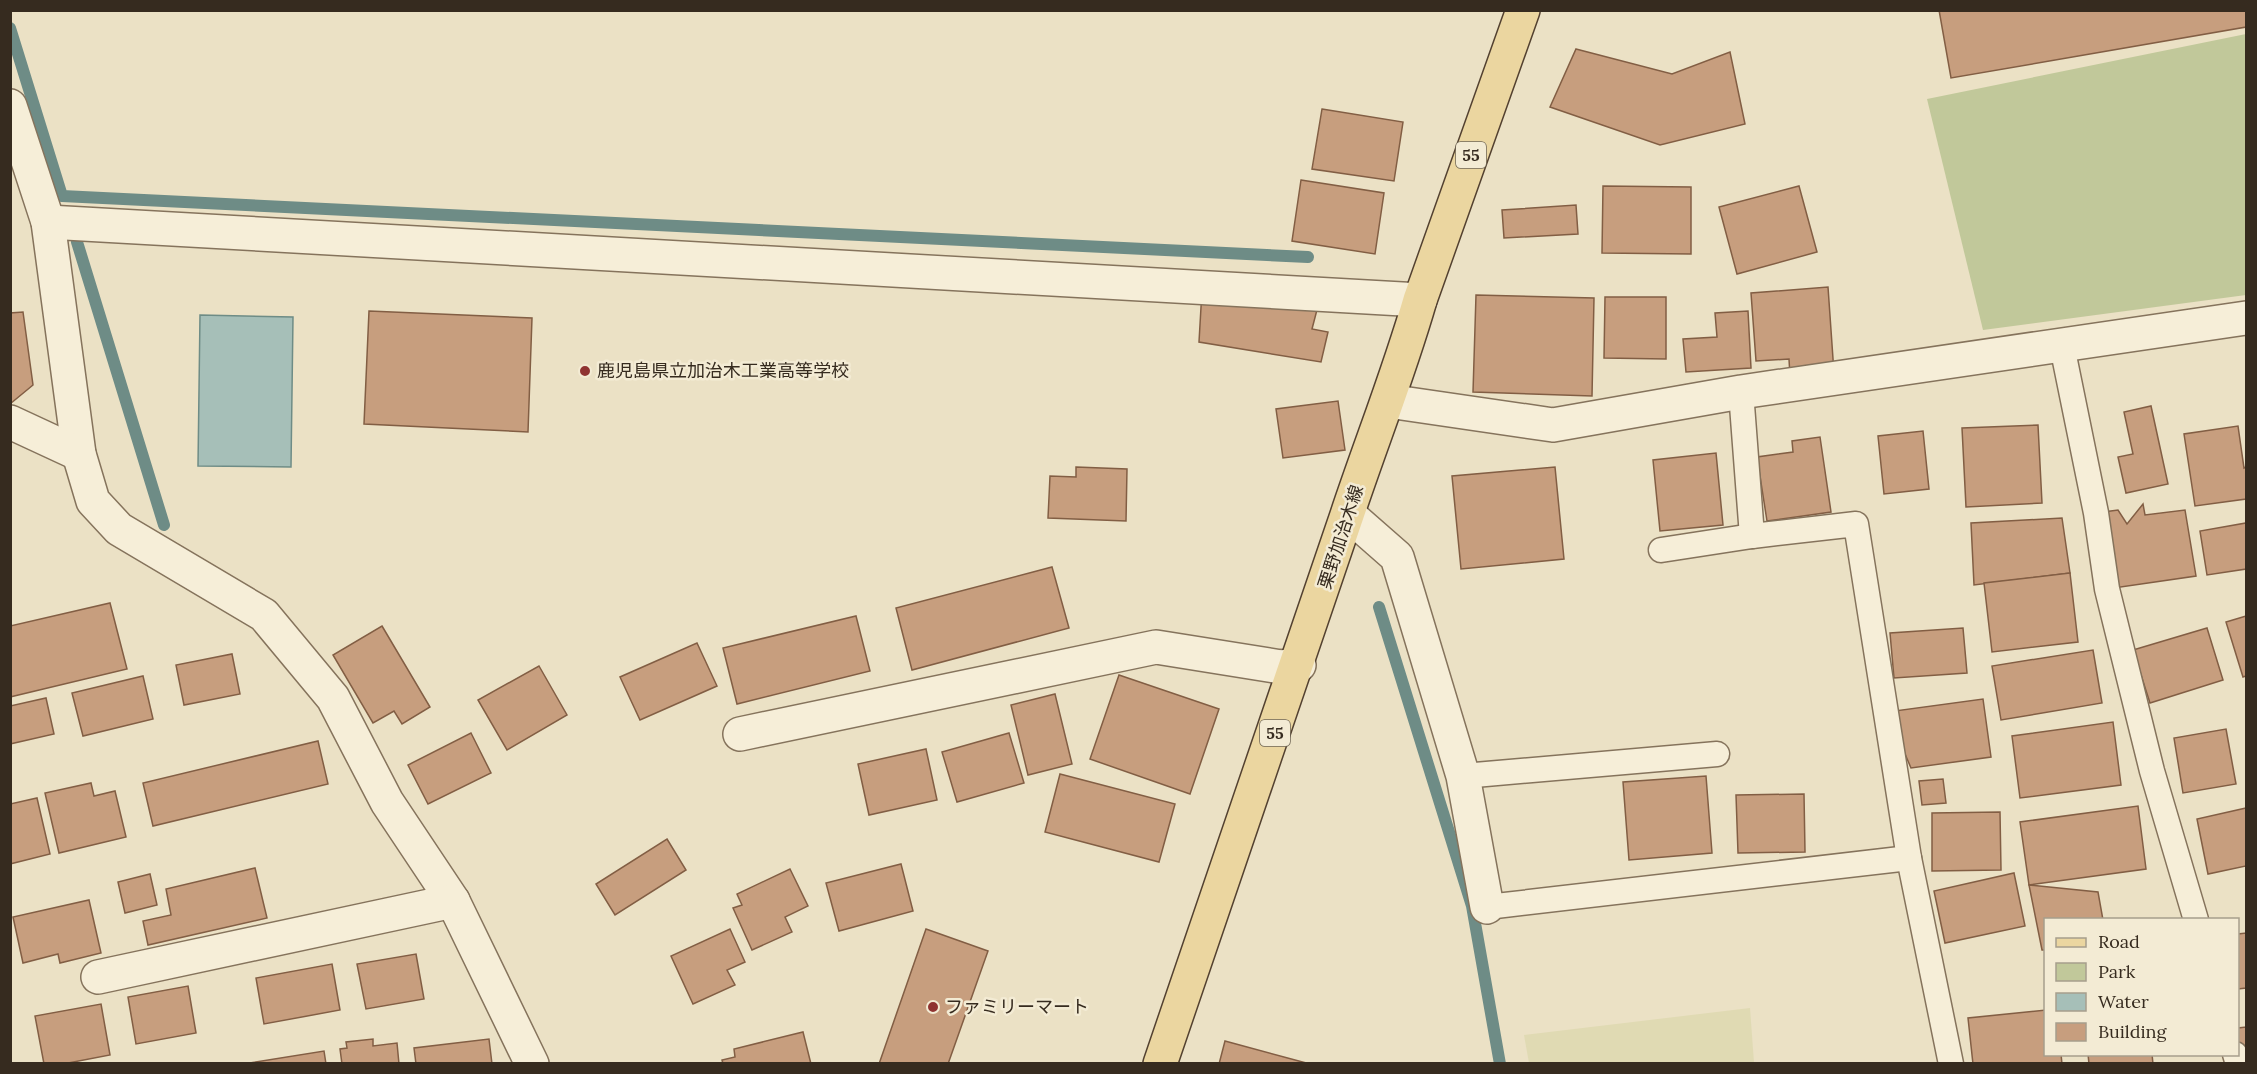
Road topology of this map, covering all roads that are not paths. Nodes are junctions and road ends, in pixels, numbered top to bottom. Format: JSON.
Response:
{"nodes":[{"id":1,"x":1522,"y":10,"type":"edge"},
{"id":2,"x":10,"y":106,"type":"edge"},
{"id":3,"x":48,"y":222,"type":"junction"},
{"id":4,"x":1420,"y":300,"type":"junction"},
{"id":5,"x":2247,"y":318,"type":"edge"},
{"id":6,"x":2062,"y":346,"type":"junction"},
{"id":7,"x":1741,"y":392,"type":"junction"},
{"id":8,"x":1388,"y":401,"type":"junction"},
{"id":9,"x":10,"y":422,"type":"edge"},
{"id":10,"x":79,"y":454,"type":"junction"},
{"id":11,"x":1348,"y":514,"type":"junction"},
{"id":12,"x":1752,"y":536,"type":"junction"},
{"id":13,"x":1661,"y":550,"type":"dead end"},
{"id":14,"x":1299,"y":664,"type":"junction"},
{"id":15,"x":740,"y":734,"type":"dead end"},
{"id":16,"x":1717,"y":754,"type":"dead end"},
{"id":17,"x":1463,"y":776,"type":"junction"},
{"id":18,"x":1908,"y":858,"type":"junction"},
{"id":19,"x":453,"y":901,"type":"junction"},
{"id":20,"x":1487,"y":907,"type":"joint"},
{"id":21,"x":2195,"y":918,"type":"edge"},
{"id":22,"x":98,"y":977,"type":"dead end"},
{"id":23,"x":532,"y":1064,"type":"edge"},
{"id":24,"x":1160,"y":1064,"type":"edge"},
{"id":25,"x":1951,"y":1064,"type":"edge"}],
"edges":[{"from":1,"to":4,"type":"main road","name":"栗野加治木線","number":"55"},
{"from":2,"to":3,"type":"street"},
{"from":3,"to":4,"type":"street"},
{"from":3,"to":10,"type":"street"},
{"from":4,"to":8,"type":"main road","name":"栗野加治木線","number":"55"},
{"from":5,"to":6,"type":"street"},
{"from":6,"to":7,"type":"street"},
{"from":6,"to":21,"type":"lane"},
{"from":7,"to":8,"type":"street"},
{"from":7,"to":12,"type":"lane"},
{"from":8,"to":11,"type":"main road","name":"栗野加治木線","number":"55"},
{"from":9,"to":10,"type":"street"},
{"from":10,"to":19,"type":"street"},
{"from":11,"to":14,"type":"main road","name":"栗野加治木線","number":"55"},
{"from":11,"to":17,"type":"street"},
{"from":12,"to":13,"type":"lane"},
{"from":12,"to":18,"type":"lane"},
{"from":14,"to":15,"type":"street"},
{"from":14,"to":24,"type":"main road","name":"栗野加治木線","number":"55"},
{"from":16,"to":17,"type":"lane"},
{"from":17,"to":20,"type":"street"},
{"from":18,"to":20,"type":"lane"},
{"from":18,"to":25,"type":"lane"},
{"from":19,"to":22,"type":"street"},
{"from":19,"to":23,"type":"street"}]}
